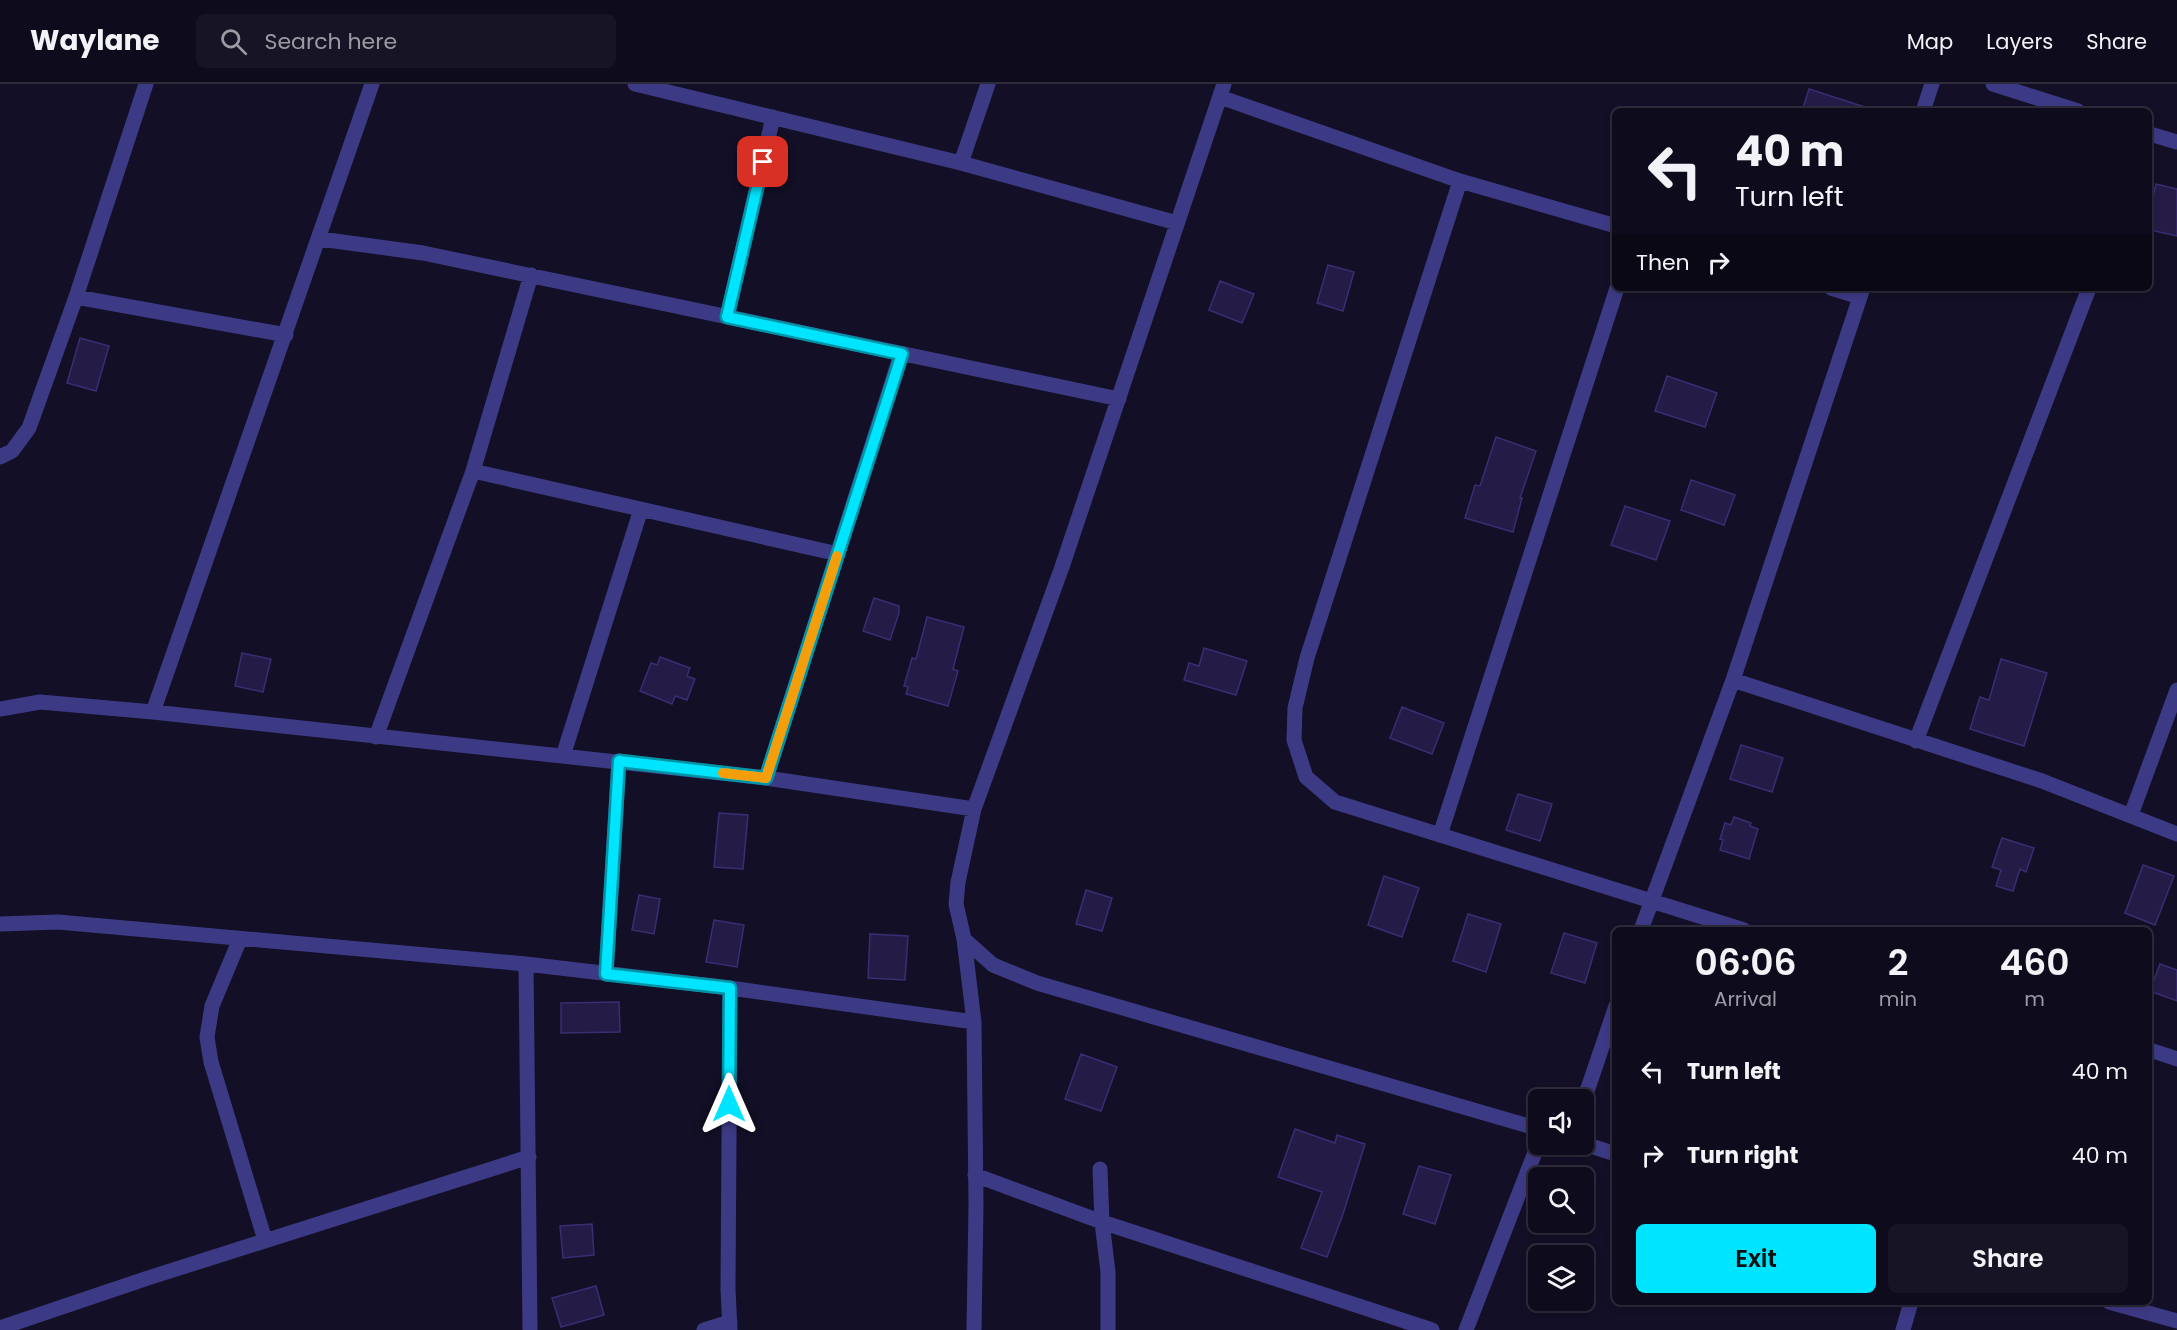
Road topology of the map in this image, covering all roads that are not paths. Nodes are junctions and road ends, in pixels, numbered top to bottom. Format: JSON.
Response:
{"nodes":[{"id":1,"x":146,"y":84,"type":"edge"},
{"id":2,"x":372,"y":84,"type":"edge"},
{"id":3,"x":635,"y":84,"type":"edge"},
{"id":4,"x":988,"y":84,"type":"edge"},
{"id":5,"x":1932,"y":84,"type":"edge"},
{"id":6,"x":1993,"y":84,"type":"edge"},
{"id":7,"x":1222,"y":91,"type":"edge"},
{"id":8,"x":1924,"y":108,"type":"edge"},
{"id":9,"x":2069,"y":108,"type":"edge"},
{"id":10,"x":773,"y":117,"type":"junction"},
{"id":11,"x":2152,"y":135,"type":"edge"},
{"id":12,"x":2177,"y":142,"type":"edge"},
{"id":13,"x":961,"y":163,"type":"junction"},
{"id":14,"x":1460,"y":180,"type":"junction"},
{"id":15,"x":1177,"y":224,"type":"junction"},
{"id":16,"x":1612,"y":225,"type":"edge"},
{"id":17,"x":320,"y":239,"type":"junction"},
{"id":18,"x":531,"y":275,"type":"junction"},
{"id":19,"x":1616,"y":291,"type":"edge"},
{"id":20,"x":2088,"y":291,"type":"edge"},
{"id":21,"x":1862,"y":292,"type":"edge"},
{"id":22,"x":76,"y":297,"type":"junction"},
{"id":23,"x":727,"y":317,"type":"junction"},
{"id":24,"x":286,"y":335,"type":"junction"},
{"id":25,"x":902,"y":354,"type":"junction"},
{"id":26,"x":1119,"y":399,"type":"junction"},
{"id":27,"x":0,"y":458,"type":"edge"},
{"id":28,"x":473,"y":471,"type":"junction"},
{"id":29,"x":641,"y":509,"type":"junction"},
{"id":30,"x":837,"y":554,"type":"junction"},
{"id":31,"x":1733,"y":680,"type":"junction"},
{"id":32,"x":2177,"y":690,"type":"edge"},
{"id":33,"x":0,"y":709,"type":"edge"},
{"id":34,"x":153,"y":712,"type":"junction"},
{"id":35,"x":376,"y":737,"type":"junction"},
{"id":36,"x":1916,"y":741,"type":"junction"},
{"id":37,"x":563,"y":756,"type":"junction"},
{"id":38,"x":619,"y":761,"type":"junction"},
{"id":39,"x":766,"y":778,"type":"junction"},
{"id":40,"x":974,"y":809,"type":"junction"},
{"id":41,"x":2131,"y":814,"type":"junction"},
{"id":42,"x":2177,"y":834,"type":"edge"},
{"id":43,"x":1440,"y":835,"type":"junction"},
{"id":44,"x":1651,"y":901,"type":"junction"},
{"id":45,"x":0,"y":924,"type":"edge"},
{"id":46,"x":1642,"y":927,"type":"edge"},
{"id":47,"x":1734,"y":927,"type":"edge"},
{"id":48,"x":240,"y":939,"type":"junction"},
{"id":49,"x":964,"y":939,"type":"junction"},
{"id":50,"x":526,"y":964,"type":"junction"},
{"id":51,"x":606,"y":974,"type":"junction"},
{"id":52,"x":730,"y":988,"type":"junction"},
{"id":53,"x":1612,"y":1018,"type":"edge"},
{"id":54,"x":974,"y":1022,"type":"junction"},
{"id":55,"x":2152,"y":1051,"type":"edge"},
{"id":56,"x":2177,"y":1059,"type":"edge"},
{"id":57,"x":1588,"y":1089,"type":"edge"},
{"id":58,"x":1528,"y":1126,"type":"edge"},
{"id":59,"x":1594,"y":1147,"type":"edge"},
{"id":60,"x":1612,"y":1153,"type":"edge"},
{"id":61,"x":1534,"y":1155,"type":"edge"},
{"id":62,"x":529,"y":1157,"type":"junction"},
{"id":63,"x":1100,"y":1169,"type":"dead end"},
{"id":64,"x":975,"y":1175,"type":"junction"},
{"id":65,"x":1102,"y":1222,"type":"junction"},
{"id":66,"x":265,"y":1240,"type":"junction"},
{"id":67,"x":1910,"y":1305,"type":"edge"},
{"id":68,"x":2120,"y":1305,"type":"edge"},
{"id":69,"x":2177,"y":1321,"type":"edge"},
{"id":70,"x":730,"y":1326,"type":"edge"},
{"id":71,"x":0,"y":1328,"type":"edge"},
{"id":72,"x":530,"y":1330,"type":"edge"},
{"id":73,"x":704,"y":1330,"type":"edge"},
{"id":74,"x":974,"y":1330,"type":"edge"},
{"id":75,"x":1108,"y":1330,"type":"edge"},
{"id":76,"x":1432,"y":1330,"type":"edge"},
{"id":77,"x":1466,"y":1330,"type":"edge"},
{"id":78,"x":1903,"y":1330,"type":"edge"}],
"edges":[{"from":1,"to":22,"type":"street"},
{"from":2,"to":17,"type":"street"},
{"from":3,"to":10,"type":"street"},
{"from":4,"to":13,"type":"street"},
{"from":5,"to":8,"type":"street"},
{"from":6,"to":9,"type":"street"},
{"from":7,"to":14,"type":"street"},
{"from":7,"to":15,"type":"street"},
{"from":10,"to":13,"type":"street"},
{"from":10,"to":23,"type":"street"},
{"from":11,"to":12,"type":"street"},
{"from":13,"to":15,"type":"street"},
{"from":14,"to":16,"type":"street"},
{"from":14,"to":43,"type":"street"},
{"from":15,"to":26,"type":"street"},
{"from":17,"to":18,"type":"street"},
{"from":17,"to":24,"type":"street"},
{"from":18,"to":23,"type":"street"},
{"from":18,"to":28,"type":"street"},
{"from":19,"to":43,"type":"street"},
{"from":20,"to":36,"type":"street"},
{"from":21,"to":31,"type":"street"},
{"from":22,"to":24,"type":"street"},
{"from":22,"to":27,"type":"street"},
{"from":23,"to":25,"type":"street"},
{"from":24,"to":34,"type":"street"},
{"from":25,"to":26,"type":"street"},
{"from":25,"to":30,"type":"street"},
{"from":26,"to":40,"type":"street"},
{"from":28,"to":29,"type":"street"},
{"from":28,"to":35,"type":"street"},
{"from":29,"to":30,"type":"street"},
{"from":29,"to":37,"type":"street"},
{"from":30,"to":39,"type":"street"},
{"from":31,"to":36,"type":"street"},
{"from":31,"to":44,"type":"street"},
{"from":32,"to":41,"type":"street"},
{"from":33,"to":34,"type":"street"},
{"from":34,"to":35,"type":"street"},
{"from":35,"to":37,"type":"street"},
{"from":36,"to":41,"type":"street"},
{"from":37,"to":38,"type":"street"},
{"from":38,"to":39,"type":"street"},
{"from":38,"to":51,"type":"street"},
{"from":39,"to":40,"type":"street"},
{"from":40,"to":49,"type":"street"},
{"from":41,"to":42,"type":"street"},
{"from":43,"to":44,"type":"street"},
{"from":44,"to":46,"type":"street"},
{"from":44,"to":47,"type":"street"},
{"from":45,"to":48,"type":"street"},
{"from":48,"to":50,"type":"street"},
{"from":48,"to":66,"type":"street"},
{"from":49,"to":54,"type":"street"},
{"from":49,"to":58,"type":"street"},
{"from":50,"to":51,"type":"street"},
{"from":50,"to":62,"type":"street"},
{"from":51,"to":52,"type":"street"},
{"from":52,"to":54,"type":"street"},
{"from":52,"to":70,"type":"street"},
{"from":53,"to":57,"type":"street"},
{"from":54,"to":64,"type":"street"},
{"from":55,"to":56,"type":"street"},
{"from":59,"to":60,"type":"street"},
{"from":61,"to":77,"type":"street"},
{"from":62,"to":66,"type":"street"},
{"from":62,"to":72,"type":"street"},
{"from":63,"to":65,"type":"street"},
{"from":64,"to":65,"type":"street"},
{"from":64,"to":74,"type":"street"},
{"from":65,"to":75,"type":"street"},
{"from":65,"to":76,"type":"street"},
{"from":66,"to":71,"type":"street"},
{"from":67,"to":78,"type":"street"},
{"from":68,"to":69,"type":"street"},
{"from":70,"to":73,"type":"street"}]}
